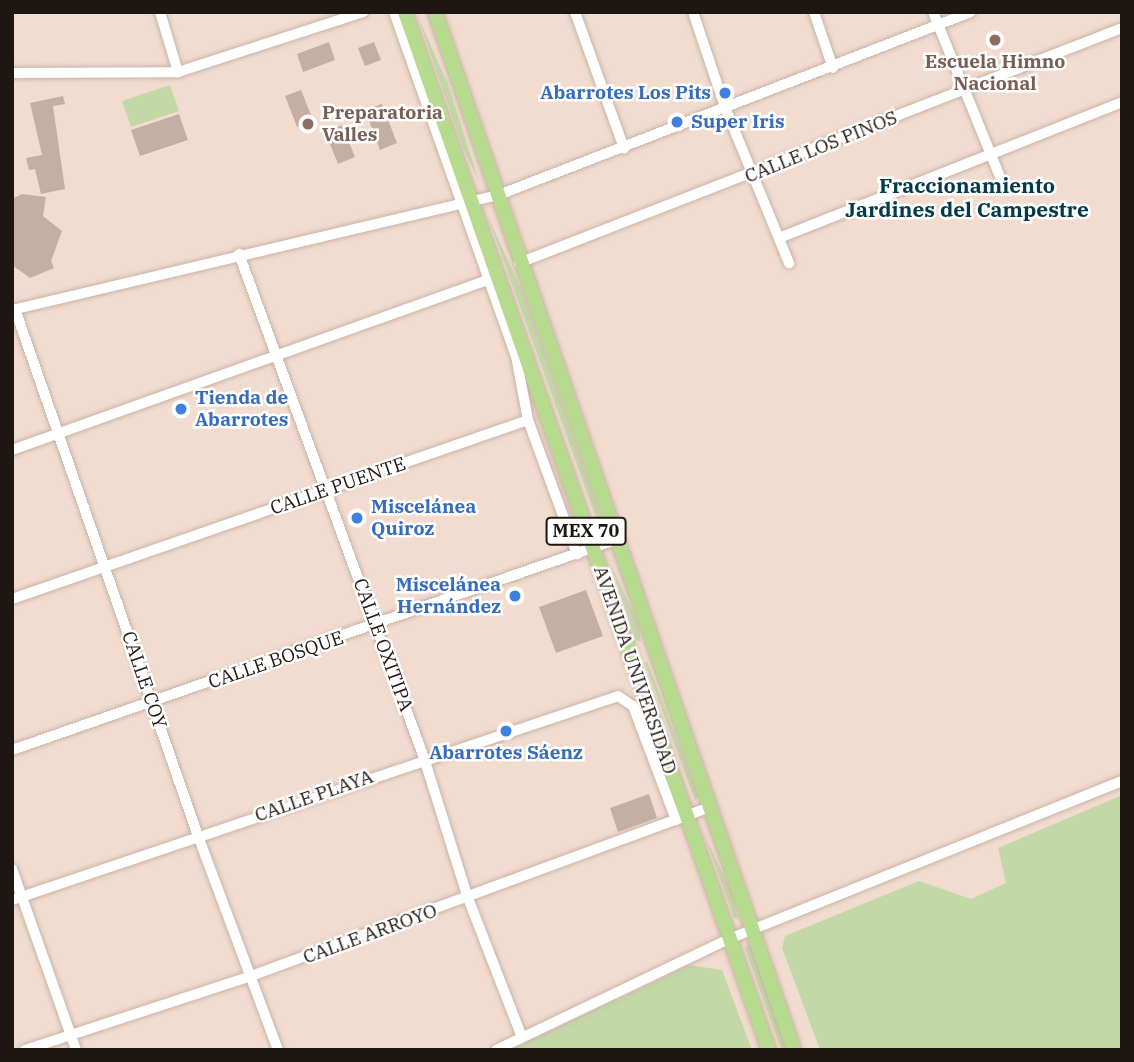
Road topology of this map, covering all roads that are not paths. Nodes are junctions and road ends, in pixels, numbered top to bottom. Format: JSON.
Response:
{"nodes":[{"id":1,"x":160,"y":12,"type":"edge"},
{"id":2,"x":364,"y":12,"type":"edge"},
{"id":3,"x":394,"y":12,"type":"edge"},
{"id":4,"x":405,"y":12,"type":"edge"},
{"id":5,"x":435,"y":12,"type":"edge"},
{"id":6,"x":575,"y":12,"type":"edge"},
{"id":7,"x":693,"y":12,"type":"edge"},
{"id":8,"x":814,"y":12,"type":"edge"},
{"id":9,"x":933,"y":12,"type":"edge"},
{"id":10,"x":971,"y":12,"type":"edge"},
{"id":11,"x":938,"y":26,"type":"junction"},
{"id":12,"x":1122,"y":28,"type":"edge"},
{"id":13,"x":833,"y":68,"type":"junction"},
{"id":14,"x":178,"y":72,"type":"junction"},
{"id":15,"x":12,"y":73,"type":"edge"},
{"id":16,"x":964,"y":89,"type":"junction"},
{"id":17,"x":1122,"y":102,"type":"edge"},
{"id":18,"x":726,"y":107,"type":"junction"},
{"id":19,"x":624,"y":148,"type":"junction"},
{"id":20,"x":990,"y":152,"type":"junction"},
{"id":21,"x":753,"y":175,"type":"junction"},
{"id":22,"x":1003,"y":184,"type":"dead end"},
{"id":23,"x":496,"y":196,"type":"junction"},
{"id":24,"x":465,"y":201,"type":"junction"},
{"id":25,"x":779,"y":238,"type":"junction"},
{"id":26,"x":239,"y":254,"type":"junction"},
{"id":27,"x":519,"y":263,"type":"junction"},
{"id":28,"x":789,"y":263,"type":"dead end"},
{"id":29,"x":492,"y":279,"type":"junction"},
{"id":30,"x":14,"y":309,"type":"edge"},
{"id":31,"x":276,"y":356,"type":"junction"},
{"id":32,"x":528,"y":420,"type":"junction"},
{"id":33,"x":62,"y":433,"type":"junction"},
{"id":34,"x":12,"y":450,"type":"edge"},
{"id":35,"x":326,"y":489,"type":"junction"},
{"id":36,"x":618,"y":539,"type":"junction"},
{"id":37,"x":593,"y":548,"type":"junction"},
{"id":38,"x":577,"y":554,"type":"junction"},
{"id":39,"x":105,"y":567,"type":"junction"},
{"id":40,"x":12,"y":599,"type":"edge"},
{"id":41,"x":375,"y":625,"type":"junction"},
{"id":42,"x":151,"y":703,"type":"junction"},
{"id":43,"x":12,"y":751,"type":"edge"},
{"id":44,"x":424,"y":758,"type":"junction"},
{"id":45,"x":1122,"y":782,"type":"edge"},
{"id":46,"x":711,"y":807,"type":"junction"},
{"id":47,"x":681,"y":818,"type":"junction"},
{"id":48,"x":198,"y":836,"type":"junction"},
{"id":49,"x":12,"y":869,"type":"edge"},
{"id":50,"x":17,"y":898,"type":"edge"},
{"id":51,"x":468,"y":898,"type":"junction"},
{"id":52,"x":753,"y":932,"type":"junction"},
{"id":53,"x":729,"y":939,"type":"junction"},
{"id":54,"x":251,"y":976,"type":"junction"},
{"id":55,"x":70,"y":1034,"type":"junction"},
{"id":56,"x":523,"y":1037,"type":"junction"},
{"id":57,"x":25,"y":1050,"type":"edge"},
{"id":58,"x":76,"y":1050,"type":"edge"},
{"id":59,"x":278,"y":1050,"type":"edge"},
{"id":60,"x":496,"y":1050,"type":"edge"},
{"id":61,"x":769,"y":1050,"type":"edge"},
{"id":62,"x":794,"y":1050,"type":"edge"}],
"edges":[{"from":1,"to":14,"type":"street"},
{"from":2,"to":14,"type":"street"},
{"from":3,"to":24,"type":"street"},
{"from":4,"to":24,"type":"main road","name":"AVENIDA UNIVERSIDAD","number":"MEX 70"},
{"from":5,"to":23,"type":"main road","name":"AVENIDA UNIVERSIDAD","number":"MEX 70"},
{"from":6,"to":19,"type":"street"},
{"from":7,"to":18,"type":"street"},
{"from":8,"to":13,"type":"street"},
{"from":9,"to":11,"type":"street"},
{"from":10,"to":11,"type":"street"},
{"from":11,"to":13,"type":"street"},
{"from":11,"to":16,"type":"street"},
{"from":12,"to":16,"type":"street","name":"CALLE LOS PINOS"},
{"from":13,"to":18,"type":"street"},
{"from":14,"to":15,"type":"street"},
{"from":16,"to":20,"type":"street"},
{"from":16,"to":21,"type":"street","name":"CALLE LOS PINOS"},
{"from":17,"to":20,"type":"street"},
{"from":18,"to":19,"type":"street"},
{"from":18,"to":21,"type":"street"},
{"from":19,"to":23,"type":"street"},
{"from":20,"to":22,"type":"street"},
{"from":20,"to":25,"type":"street"},
{"from":21,"to":25,"type":"street"},
{"from":21,"to":27,"type":"street","name":"CALLE LOS PINOS"},
{"from":23,"to":24,"type":"street"},
{"from":23,"to":27,"type":"main road","name":"AVENIDA UNIVERSIDAD","number":"MEX 70"},
{"from":24,"to":26,"type":"street"},
{"from":24,"to":29,"type":"main road","name":"AVENIDA UNIVERSIDAD","number":"MEX 70"},
{"from":25,"to":28,"type":"street"},
{"from":26,"to":30,"type":"street"},
{"from":26,"to":31,"type":"street","name":"CALLE OXITIPA"},
{"from":27,"to":36,"type":"main road","name":"AVENIDA UNIVERSIDAD","number":"MEX 70"},
{"from":29,"to":31,"type":"street"},
{"from":29,"to":32,"type":"street"},
{"from":29,"to":37,"type":"main road","name":"AVENIDA UNIVERSIDAD","number":"MEX 70"},
{"from":30,"to":33,"type":"street","name":"CALLE COY"},
{"from":31,"to":33,"type":"street"},
{"from":31,"to":35,"type":"street","name":"CALLE OXITIPA"},
{"from":32,"to":35,"type":"street","name":"CALLE PUENTE"},
{"from":32,"to":38,"type":"street"},
{"from":33,"to":34,"type":"street"},
{"from":33,"to":39,"type":"street","name":"CALLE COY"},
{"from":35,"to":39,"type":"street","name":"CALLE PUENTE"},
{"from":35,"to":41,"type":"street","name":"CALLE OXITIPA"},
{"from":36,"to":37,"type":"street","name":"CALLE BOSQUE"},
{"from":36,"to":46,"type":"main road","name":"AVENIDA UNIVERSIDAD","number":"MEX 70"},
{"from":37,"to":38,"type":"street","name":"CALLE BOSQUE"},
{"from":37,"to":47,"type":"main road","name":"AVENIDA UNIVERSIDAD","number":"MEX 70"},
{"from":38,"to":41,"type":"street","name":"CALLE BOSQUE"},
{"from":39,"to":40,"type":"street","name":"CALLE PUENTE"},
{"from":39,"to":42,"type":"street","name":"CALLE COY"},
{"from":41,"to":42,"type":"street","name":"CALLE BOSQUE"},
{"from":41,"to":44,"type":"street","name":"CALLE OXITIPA"},
{"from":42,"to":43,"type":"street","name":"CALLE BOSQUE"},
{"from":42,"to":48,"type":"street","name":"CALLE COY"},
{"from":44,"to":47,"type":"street","name":"CALLE PLAYA"},
{"from":44,"to":48,"type":"street","name":"CALLE PLAYA"},
{"from":44,"to":51,"type":"street","name":"CALLE OXITIPA"},
{"from":45,"to":52,"type":"street"},
{"from":46,"to":47,"type":"street","name":"CALLE ARROYO"},
{"from":46,"to":52,"type":"main road","name":"AVENIDA UNIVERSIDAD","number":"MEX 70"},
{"from":47,"to":51,"type":"street","name":"CALLE ARROYO"},
{"from":47,"to":53,"type":"main road","name":"AVENIDA UNIVERSIDAD","number":"MEX 70"},
{"from":48,"to":50,"type":"street","name":"CALLE PLAYA"},
{"from":48,"to":54,"type":"street","name":"CALLE COY"},
{"from":49,"to":50,"type":"street"},
{"from":50,"to":55,"type":"street"},
{"from":51,"to":54,"type":"street","name":"CALLE ARROYO"},
{"from":51,"to":56,"type":"street","name":"CALLE OXITIPA"},
{"from":52,"to":53,"type":"street"},
{"from":52,"to":62,"type":"main road","name":"AVENIDA UNIVERSIDAD","number":"MEX 70"},
{"from":53,"to":56,"type":"street"},
{"from":53,"to":61,"type":"main road","name":"AVENIDA UNIVERSIDAD","number":"MEX 70"},
{"from":54,"to":55,"type":"street","name":"CALLE ARROYO"},
{"from":54,"to":59,"type":"street","name":"CALLE COY"},
{"from":55,"to":57,"type":"street","name":"CALLE ARROYO"},
{"from":55,"to":58,"type":"street"},
{"from":56,"to":60,"type":"street"}]}
